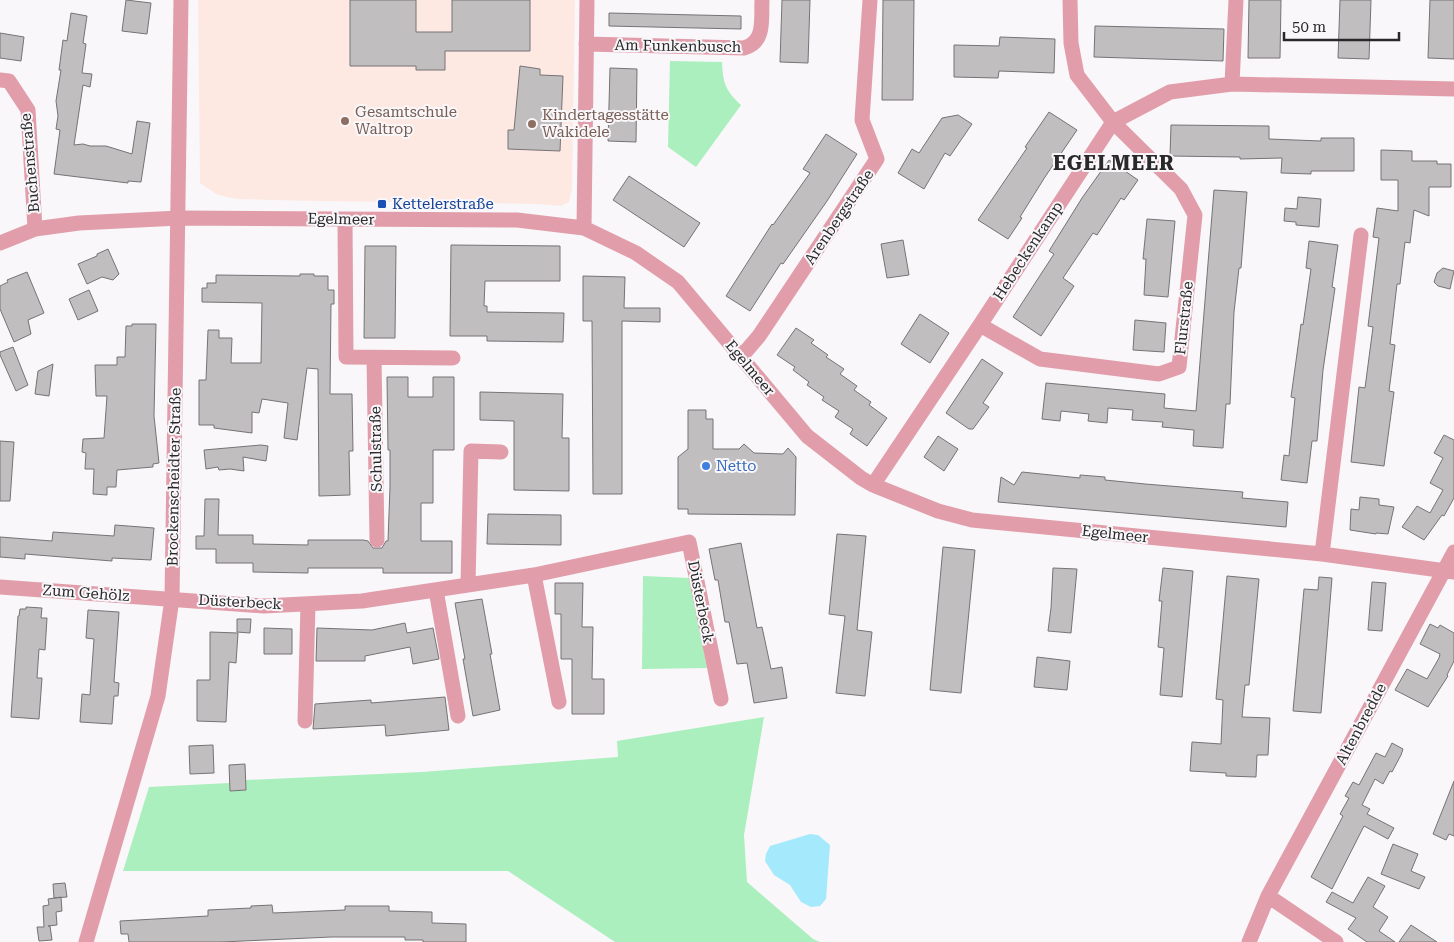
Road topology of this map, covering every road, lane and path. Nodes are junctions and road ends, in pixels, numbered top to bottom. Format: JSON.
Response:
{"nodes":[{"id":1,"x":181,"y":0,"type":"edge"},
{"id":2,"x":587,"y":0,"type":"edge"},
{"id":3,"x":762,"y":0,"type":"edge"},
{"id":4,"x":870,"y":0,"type":"edge"},
{"id":5,"x":1070,"y":0,"type":"edge"},
{"id":6,"x":1236,"y":0,"type":"edge"},
{"id":7,"x":586,"y":44,"type":"junction"},
{"id":8,"x":0,"y":80,"type":"edge"},
{"id":9,"x":1232,"y":84,"type":"junction"},
{"id":10,"x":1454,"y":89,"type":"edge"},
{"id":11,"x":1113,"y":122,"type":"junction"},
{"id":12,"x":179,"y":218,"type":"junction"},
{"id":13,"x":344,"y":220,"type":"junction"},
{"id":14,"x":584,"y":228,"type":"junction"},
{"id":15,"x":35,"y":229,"type":"junction"},
{"id":16,"x":1361,"y":235,"type":"dead end"},
{"id":17,"x":0,"y":243,"type":"edge"},
{"id":18,"x":980,"y":325,"type":"junction"},
{"id":19,"x":740,"y":357,"type":"junction"},
{"id":20,"x":374,"y":358,"type":"junction"},
{"id":21,"x":454,"y":358,"type":"dead end"},
{"id":22,"x":501,"y":452,"type":"dead end"},
{"id":23,"x":873,"y":485,"type":"junction"},
{"id":24,"x":377,"y":540,"type":"dead end"},
{"id":25,"x":1454,"y":552,"type":"edge"},
{"id":26,"x":1322,"y":554,"type":"junction"},
{"id":27,"x":1449,"y":571,"type":"edge"},
{"id":28,"x":534,"y":575,"type":"junction"},
{"id":29,"x":468,"y":585,"type":"junction"},
{"id":30,"x":0,"y":587,"type":"edge"},
{"id":31,"x":436,"y":590,"type":"junction"},
{"id":32,"x":172,"y":598,"type":"junction"},
{"id":33,"x":308,"y":604,"type":"junction"},
{"id":34,"x":721,"y":698,"type":"dead end"},
{"id":35,"x":559,"y":702,"type":"dead end"},
{"id":36,"x":458,"y":716,"type":"dead end"},
{"id":37,"x":305,"y":721,"type":"dead end"},
{"id":38,"x":1268,"y":896,"type":"junction"},
{"id":39,"x":86,"y":942,"type":"edge"},
{"id":40,"x":1249,"y":942,"type":"edge"},
{"id":41,"x":1336,"y":942,"type":"edge"}],
"edges":[{"from":1,"to":12,"type":"street","name":"Brockenscheidter Straße"},
{"from":2,"to":7,"type":"street"},
{"from":3,"to":7,"type":"street","name":"Am Funkenbusch"},
{"from":4,"to":19,"type":"street","name":"Arenbergstraße"},
{"from":5,"to":11,"type":"street"},
{"from":6,"to":9,"type":"street"},
{"from":7,"to":14,"type":"street"},
{"from":8,"to":15,"type":"street","name":"Buchenstraße"},
{"from":9,"to":10,"type":"street","name":"Hebeckenkamp"},
{"from":9,"to":11,"type":"street","name":"Hebeckenkamp"},
{"from":11,"to":18,"type":"street","name":"Hebeckenkamp"},
{"from":11,"to":18,"type":"street","name":"Flurstraße"},
{"from":12,"to":13,"type":"street","name":"Egelmeer"},
{"from":12,"to":15,"type":"street"},
{"from":12,"to":32,"type":"street","name":"Brockenscheidter Straße"},
{"from":13,"to":14,"type":"street","name":"Egelmeer"},
{"from":13,"to":20,"type":"street"},
{"from":14,"to":19,"type":"street","name":"Egelmeer"},
{"from":15,"to":17,"type":"street"},
{"from":16,"to":26,"type":"street"},
{"from":18,"to":23,"type":"street","name":"Hebeckenkamp"},
{"from":19,"to":23,"type":"street","name":"Egelmeer"},
{"from":20,"to":21,"type":"street"},
{"from":20,"to":24,"type":"street","name":"Schulstraße"},
{"from":22,"to":29,"type":"street"},
{"from":23,"to":26,"type":"street","name":"Egelmeer"},
{"from":25,"to":27,"type":"street","name":"Altenbredde"},
{"from":26,"to":27,"type":"street","name":"Egelmeer"},
{"from":27,"to":38,"type":"street","name":"Altenbredde"},
{"from":28,"to":29,"type":"street","name":"Düsterbeck"},
{"from":28,"to":34,"type":"street","name":"Düsterbeck"},
{"from":28,"to":35,"type":"street"},
{"from":29,"to":31,"type":"street","name":"Düsterbeck"},
{"from":30,"to":32,"type":"street","name":"Zum Gehölz"},
{"from":31,"to":33,"type":"street","name":"Düsterbeck"},
{"from":31,"to":36,"type":"street"},
{"from":32,"to":33,"type":"street","name":"Düsterbeck"},
{"from":32,"to":39,"type":"street","name":"Brockenscheidter Straße"},
{"from":33,"to":37,"type":"street"},
{"from":38,"to":40,"type":"street","name":"Altenbredde"},
{"from":38,"to":41,"type":"street"}]}
